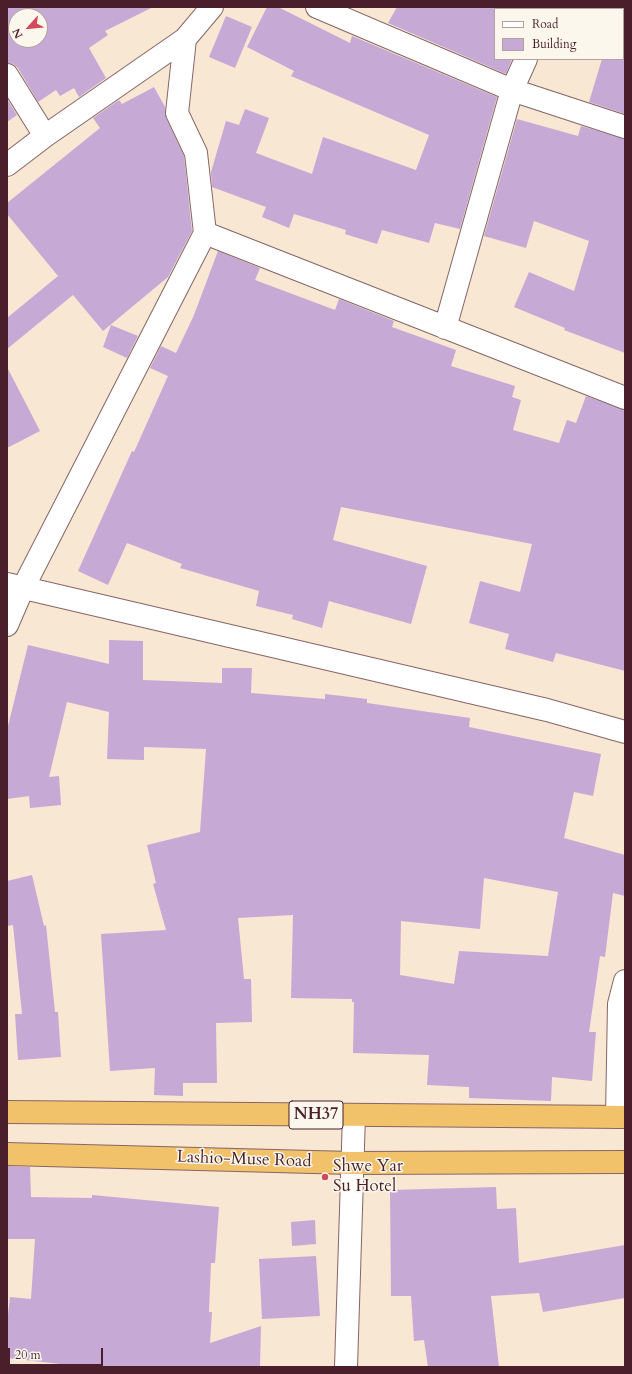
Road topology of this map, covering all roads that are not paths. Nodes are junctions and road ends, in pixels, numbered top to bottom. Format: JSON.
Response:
{"nodes":[{"id":1,"x":212,"y":7,"type":"edge"},
{"id":2,"x":317,"y":7,"type":"edge"},
{"id":3,"x":185,"y":39,"type":"junction"},
{"id":4,"x":526,"y":60,"type":"edge"},
{"id":5,"x":7,"y":75,"type":"edge"},
{"id":6,"x":512,"y":90,"type":"junction"},
{"id":7,"x":625,"y":127,"type":"edge"},
{"id":8,"x":45,"y":136,"type":"junction"},
{"id":9,"x":7,"y":165,"type":"edge"},
{"id":10,"x":205,"y":233,"type":"junction"},
{"id":11,"x":445,"y":328,"type":"junction"},
{"id":12,"x":625,"y":398,"type":"edge"},
{"id":13,"x":15,"y":586,"type":"edge"},
{"id":14,"x":7,"y":625,"type":"edge"},
{"id":15,"x":625,"y":732,"type":"edge"},
{"id":16,"x":625,"y":981,"type":"edge"},
{"id":17,"x":7,"y":1112,"type":"edge"},
{"id":18,"x":354,"y":1115,"type":"junction"},
{"id":19,"x":621,"y":1117,"type":"edge"},
{"id":20,"x":7,"y":1154,"type":"edge"},
{"id":21,"x":625,"y":1162,"type":"edge"},
{"id":22,"x":351,"y":1163,"type":"junction"},
{"id":23,"x":346,"y":1367,"type":"edge"}],
"edges":[{"from":1,"to":3,"type":"street"},
{"from":2,"to":6,"type":"street"},
{"from":3,"to":8,"type":"street"},
{"from":3,"to":10,"type":"street"},
{"from":4,"to":6,"type":"street"},
{"from":5,"to":8,"type":"street"},
{"from":6,"to":7,"type":"street"},
{"from":6,"to":11,"type":"street"},
{"from":8,"to":9,"type":"street"},
{"from":10,"to":11,"type":"street"},
{"from":10,"to":13,"type":"street"},
{"from":11,"to":12,"type":"street"},
{"from":13,"to":14,"type":"street"},
{"from":13,"to":15,"type":"street"},
{"from":16,"to":19,"type":"street"},
{"from":17,"to":18,"type":"highway","number":"NH37"},
{"from":18,"to":19,"type":"highway","number":"NH37"},
{"from":18,"to":22,"type":"street"},
{"from":20,"to":22,"type":"highway","name":"Lashio-Muse Road"},
{"from":21,"to":22,"type":"highway","name":"Lashio-Muse Road"},
{"from":22,"to":23,"type":"street"}]}
